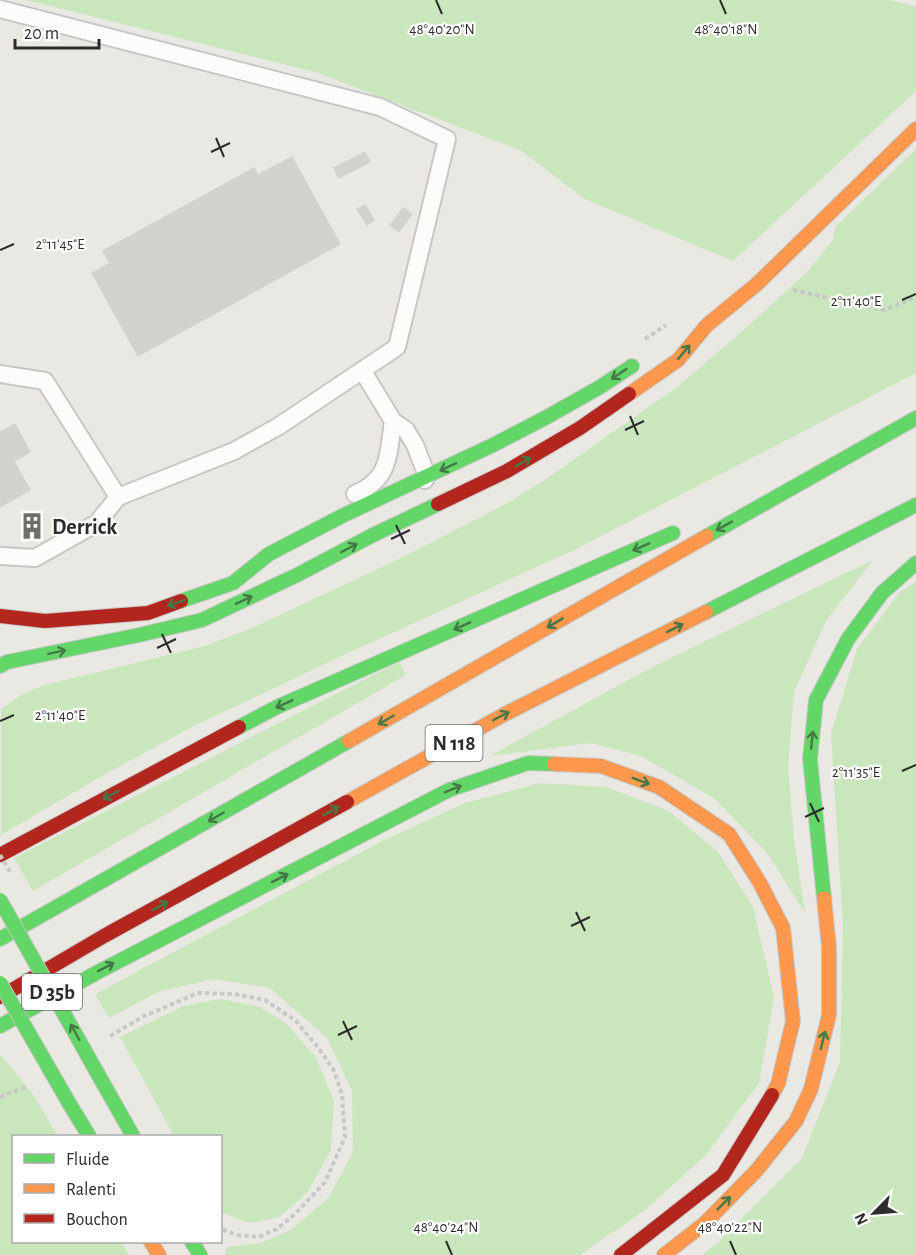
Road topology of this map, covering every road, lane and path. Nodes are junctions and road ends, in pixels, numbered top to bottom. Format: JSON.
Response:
{"nodes":[{"id":1,"x":0,"y":9,"type":"edge"},
{"id":2,"x":916,"y":129,"type":"edge"},
{"id":3,"x":757,"y":284,"type":"junction"},
{"id":4,"x":916,"y":297,"type":"edge"},
{"id":5,"x":674,"y":320,"type":"dead end"},
{"id":6,"x":706,"y":325,"type":"junction"},
{"id":7,"x":677,"y":338,"type":"dead end"},
{"id":8,"x":636,"y":345,"type":"dead end"},
{"id":9,"x":638,"y":361,"type":"dead end"},
{"id":10,"x":362,"y":370,"type":"junction"},
{"id":11,"x":0,"y":374,"type":"edge"},
{"id":12,"x":916,"y":418,"type":"edge"},
{"id":13,"x":393,"y":421,"type":"junction"},
{"id":14,"x":848,"y":456,"type":"junction"},
{"id":15,"x":427,"y":476,"type":"junction"},
{"id":16,"x":118,"y":497,"type":"junction"},
{"id":17,"x":916,"y":505,"type":"edge"},
{"id":18,"x":731,"y":508,"type":"dead end"},
{"id":19,"x":344,"y":515,"type":"junction"},
{"id":20,"x":404,"y":520,"type":"junction"},
{"id":21,"x":688,"y":526,"type":"dead end"},
{"id":22,"x":0,"y":556,"type":"edge"},
{"id":23,"x":916,"y":563,"type":"edge"},
{"id":24,"x":0,"y":616,"type":"edge"},
{"id":25,"x":0,"y":666,"type":"edge"},
{"id":26,"x":0,"y":855,"type":"edge"},
{"id":27,"x":0,"y":900,"type":"edge"},
{"id":28,"x":0,"y":939,"type":"edge"},
{"id":29,"x":0,"y":982,"type":"edge"},
{"id":30,"x":0,"y":997,"type":"edge"},
{"id":31,"x":142,"y":1017,"type":"dead end"},
{"id":32,"x":0,"y":1026,"type":"edge"},
{"id":33,"x":23,"y":1088,"type":"dead end"},
{"id":34,"x":0,"y":1097,"type":"edge"},
{"id":35,"x":88,"y":1135,"type":"edge"},
{"id":36,"x":132,"y":1135,"type":"edge"},
{"id":37,"x":222,"y":1230,"type":"edge"},
{"id":38,"x":621,"y":1255,"type":"edge"},
{"id":39,"x":664,"y":1255,"type":"edge"}],
"edges":[{"from":1,"to":10,"type":"lane"},
{"from":2,"to":3,"type":"main road"},
{"from":3,"to":4,"type":"path"},
{"from":3,"to":6,"type":"main road"},
{"from":5,"to":8,"type":"path"},
{"from":6,"to":7,"type":"main road"},
{"from":20,"to":6,"type":"main road","one_way":true},
{"from":9,"to":15,"type":"main road","one_way":true},
{"from":10,"to":13,"type":"lane"},
{"from":10,"to":16,"type":"lane"},
{"from":11,"to":16,"type":"lane"},
{"from":12,"to":14,"type":"main road","number":"N 118"},
{"from":13,"to":15,"type":"lane"},
{"from":13,"to":19,"type":"lane"},
{"from":14,"to":18,"type":"main road"},
{"from":14,"to":28,"type":"main road","number":"N 118","one_way":true},
{"from":15,"to":19,"type":"main road"},
{"from":15,"to":20,"type":"lane"},
{"from":16,"to":22,"type":"lane"},
{"from":30,"to":17,"type":"main road","number":"N 118","one_way":true},
{"from":19,"to":24,"type":"main road","one_way":true},
{"from":25,"to":20,"type":"main road","one_way":true},
{"from":21,"to":26,"type":"main road","one_way":true},
{"from":39,"to":23,"type":"main road","one_way":true},
{"from":36,"to":27,"type":"main road","number":"D 35b","one_way":true,"bridge":true},
{"from":29,"to":35,"type":"main road","number":"D 35b","bridge":true},
{"from":31,"to":37,"type":"path"},
{"from":32,"to":38,"type":"main road","one_way":true},
{"from":33,"to":34,"type":"path"}]}
